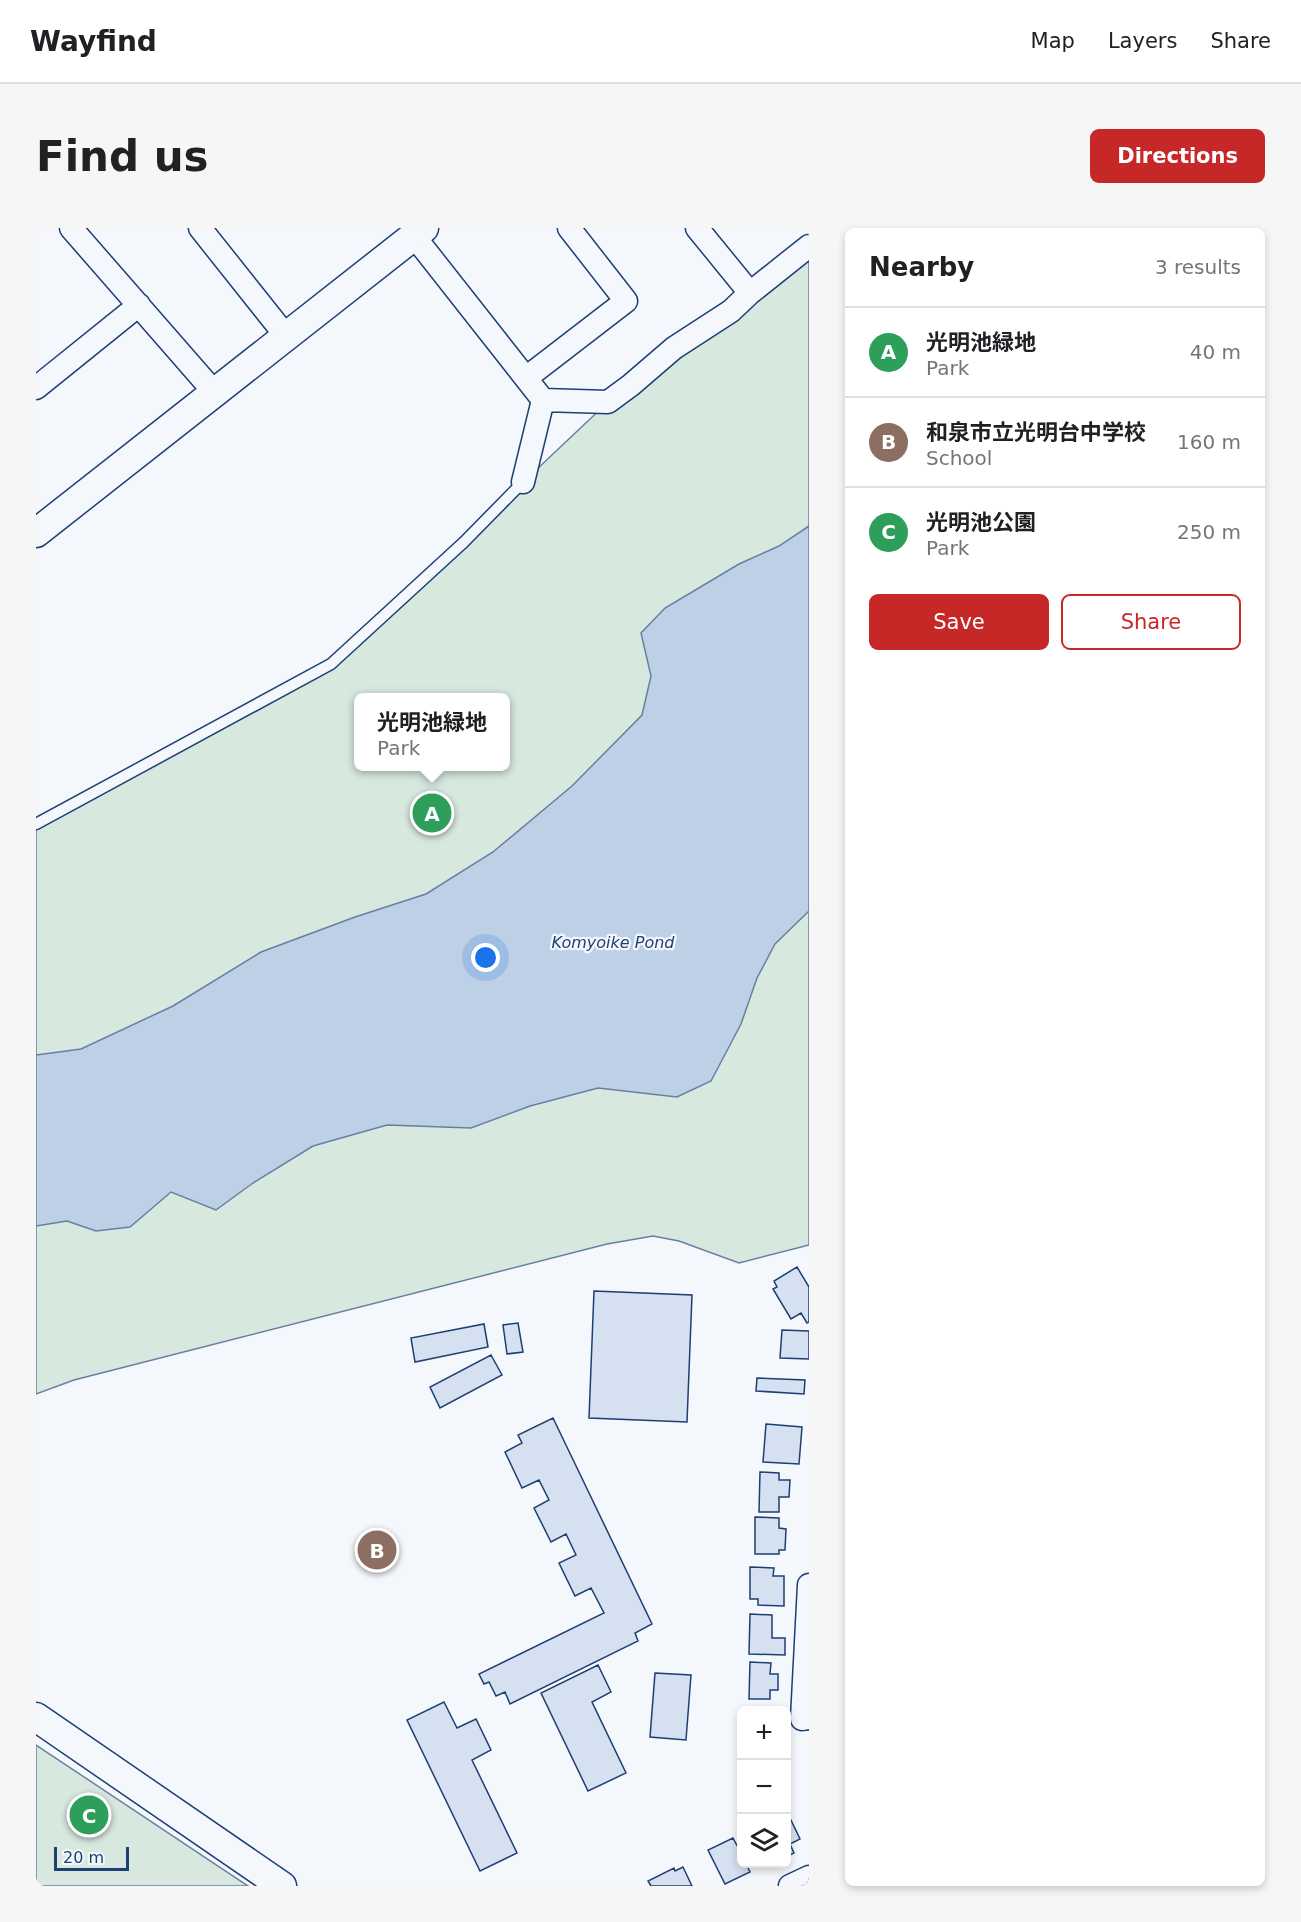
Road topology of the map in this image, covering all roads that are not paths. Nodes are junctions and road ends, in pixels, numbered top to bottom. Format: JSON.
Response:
{"nodes":[{"id":1,"x":71,"y":228,"type":"edge"},
{"id":2,"x":200,"y":228,"type":"edge"},
{"id":3,"x":569,"y":228,"type":"edge"},
{"id":4,"x":697,"y":228,"type":"edge"},
{"id":5,"x":419,"y":232,"type":"edge"},
{"id":6,"x":809,"y":246,"type":"edge"},
{"id":7,"x":786,"y":265,"type":"junction"},
{"id":8,"x":809,"y":265,"type":"edge"},
{"id":9,"x":750,"y":293,"type":"junction"},
{"id":10,"x":139,"y":305,"type":"junction"},
{"id":11,"x":286,"y":336,"type":"junction"},
{"id":12,"x":526,"y":378,"type":"junction"},
{"id":13,"x":36,"y":388,"type":"edge"},
{"id":14,"x":215,"y":393,"type":"junction"},
{"id":15,"x":543,"y":400,"type":"junction"},
{"id":16,"x":523,"y":482,"type":"joint"},
{"id":17,"x":36,"y":533,"type":"edge"},
{"id":18,"x":36,"y":824,"type":"edge"},
{"id":19,"x":809,"y":1585,"type":"edge"},
{"id":20,"x":36,"y":1717,"type":"edge"},
{"id":21,"x":809,"y":1719,"type":"edge"},
{"id":22,"x":809,"y":1877,"type":"edge"},
{"id":23,"x":282,"y":1886,"type":"edge"},
{"id":24,"x":790,"y":1886,"type":"edge"}],
"edges":[{"from":1,"to":10,"type":"street"},
{"from":2,"to":11,"type":"street"},
{"from":3,"to":12,"type":"street"},
{"from":4,"to":9,"type":"street"},
{"from":5,"to":11,"type":"street"},
{"from":5,"to":12,"type":"street"},
{"from":6,"to":7,"type":"street"},
{"from":7,"to":8,"type":"street"},
{"from":7,"to":9,"type":"street"},
{"from":9,"to":15,"type":"street"},
{"from":10,"to":13,"type":"street"},
{"from":10,"to":14,"type":"street"},
{"from":11,"to":14,"type":"street"},
{"from":12,"to":15,"type":"street"},
{"from":14,"to":17,"type":"street"},
{"from":15,"to":16,"type":"street"},
{"from":16,"to":18,"type":"lane"},
{"from":19,"to":21,"type":"street"},
{"from":20,"to":23,"type":"street"},
{"from":22,"to":24,"type":"street"}]}
